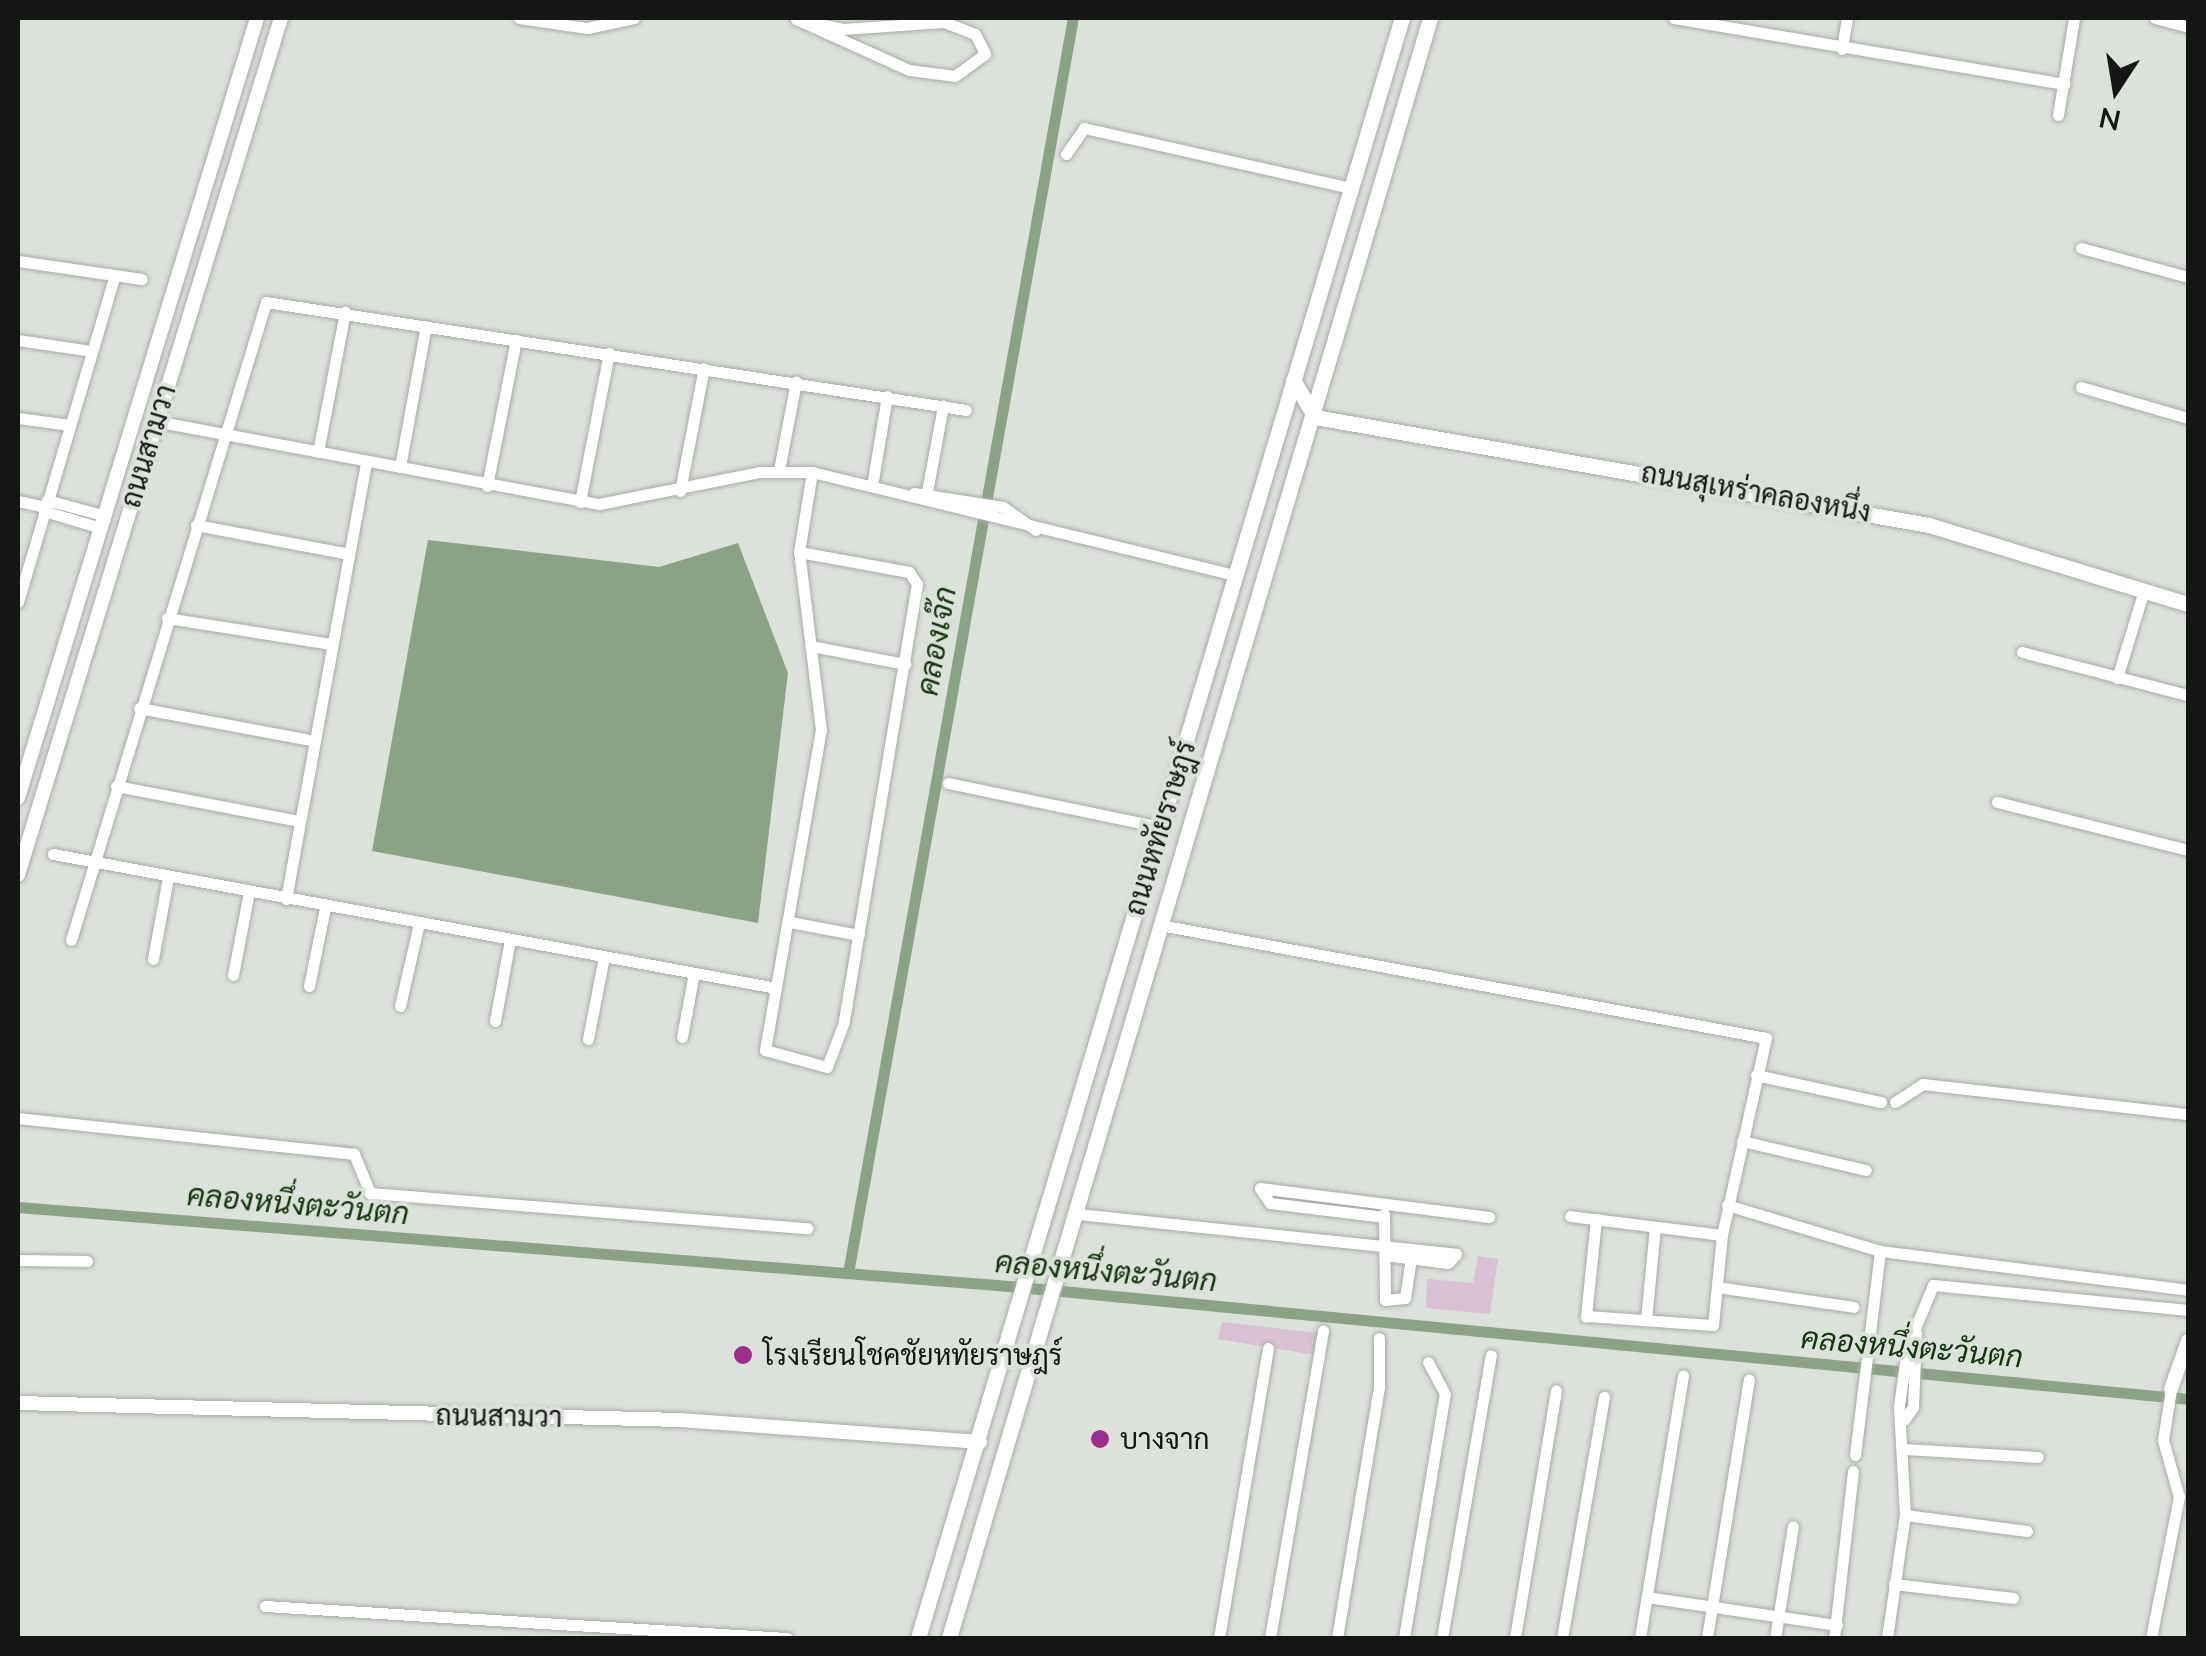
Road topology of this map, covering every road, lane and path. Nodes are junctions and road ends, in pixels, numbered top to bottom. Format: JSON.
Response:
{"nodes":[{"id":1,"x":257,"y":18,"type":"edge"},
{"id":2,"x":281,"y":18,"type":"edge"},
{"id":3,"x":520,"y":18,"type":"edge"},
{"id":4,"x":634,"y":18,"type":"edge"},
{"id":5,"x":794,"y":18,"type":"edge"},
{"id":6,"x":1402,"y":18,"type":"edge"},
{"id":7,"x":1430,"y":18,"type":"edge"},
{"id":8,"x":1674,"y":18,"type":"edge"},
{"id":9,"x":1847,"y":18,"type":"edge"},
{"id":10,"x":2074,"y":18,"type":"edge"},
{"id":11,"x":2155,"y":18,"type":"edge"},
{"id":12,"x":2188,"y":27,"type":"edge"},
{"id":13,"x":1842,"y":48,"type":"junction"},
{"id":14,"x":239,"y":74,"type":"junction"},
{"id":15,"x":262,"y":80,"type":"junction"},
{"id":16,"x":2064,"y":84,"type":"junction"},
{"id":17,"x":2058,"y":115,"type":"dead end"},
{"id":18,"x":1066,"y":154,"type":"dead end"},
{"id":19,"x":1351,"y":188,"type":"junction"},
{"id":20,"x":2081,"y":248,"type":"dead end"},
{"id":21,"x":18,"y":261,"type":"edge"},
{"id":22,"x":115,"y":275,"type":"junction"},
{"id":23,"x":2188,"y":277,"type":"edge"},
{"id":24,"x":142,"y":279,"type":"dead end"},
{"id":25,"x":345,"y":312,"type":"junction"},
{"id":26,"x":426,"y":326,"type":"junction"},
{"id":27,"x":18,"y":340,"type":"edge"},
{"id":28,"x":516,"y":340,"type":"junction"},
{"id":29,"x":92,"y":351,"type":"junction"},
{"id":30,"x":609,"y":354,"type":"junction"},
{"id":31,"x":704,"y":368,"type":"junction"},
{"id":32,"x":1293,"y":380,"type":"junction"},
{"id":33,"x":796,"y":382,"type":"junction"},
{"id":34,"x":2081,"y":387,"type":"dead end"},
{"id":35,"x":888,"y":396,"type":"junction"},
{"id":36,"x":943,"y":406,"type":"junction"},
{"id":37,"x":966,"y":410,"type":"dead end"},
{"id":38,"x":1315,"y":417,"type":"junction"},
{"id":39,"x":18,"y":418,"type":"edge"},
{"id":40,"x":2188,"y":418,"type":"edge"},
{"id":41,"x":155,"y":421,"type":"junction"},
{"id":42,"x":70,"y":426,"type":"junction"},
{"id":43,"x":224,"y":434,"type":"junction"},
{"id":44,"x":1276,"y":438,"type":"junction"},
{"id":45,"x":318,"y":452,"type":"junction"},
{"id":46,"x":366,"y":461,"type":"junction"},
{"id":47,"x":400,"y":468,"type":"junction"},
{"id":48,"x":778,"y":470,"type":"junction"},
{"id":49,"x":812,"y":472,"type":"junction"},
{"id":50,"x":487,"y":486,"type":"junction"},
{"id":51,"x":872,"y":486,"type":"junction"},
{"id":52,"x":680,"y":491,"type":"junction"},
{"id":53,"x":926,"y":496,"type":"junction"},
{"id":54,"x":18,"y":501,"type":"edge"},
{"id":55,"x":580,"y":502,"type":"junction"},
{"id":56,"x":46,"y":506,"type":"junction"},
{"id":57,"x":100,"y":521,"type":"junction"},
{"id":58,"x":196,"y":525,"type":"junction"},
{"id":59,"x":799,"y":552,"type":"junction"},
{"id":60,"x":349,"y":554,"type":"junction"},
{"id":61,"x":1236,"y":574,"type":"junction"},
{"id":62,"x":2144,"y":590,"type":"junction"},
{"id":63,"x":19,"y":593,"type":"edge"},
{"id":64,"x":2188,"y":604,"type":"edge"},
{"id":65,"x":167,"y":618,"type":"junction"},
{"id":66,"x":332,"y":644,"type":"junction"},
{"id":67,"x":816,"y":647,"type":"junction"},
{"id":68,"x":2022,"y":652,"type":"dead end"},
{"id":69,"x":905,"y":664,"type":"junction"},
{"id":70,"x":2117,"y":678,"type":"junction"},
{"id":71,"x":2187,"y":695,"type":"edge"},
{"id":72,"x":139,"y":708,"type":"junction"},
{"id":73,"x":42,"y":717,"type":"junction"},
{"id":74,"x":64,"y":723,"type":"junction"},
{"id":75,"x":315,"y":740,"type":"junction"},
{"id":76,"x":948,"y":783,"type":"dead end"},
{"id":77,"x":116,"y":786,"type":"junction"},
{"id":78,"x":18,"y":798,"type":"edge"},
{"id":79,"x":1997,"y":802,"type":"dead end"},
{"id":80,"x":300,"y":820,"type":"junction"},
{"id":81,"x":1160,"y":827,"type":"junction"},
{"id":82,"x":2188,"y":850,"type":"edge"},
{"id":83,"x":53,"y":854,"type":"dead end"},
{"id":84,"x":94,"y":862,"type":"junction"},
{"id":85,"x":18,"y":874,"type":"edge"},
{"id":86,"x":168,"y":877,"type":"junction"},
{"id":87,"x":249,"y":892,"type":"junction"},
{"id":88,"x":286,"y":899,"type":"junction"},
{"id":89,"x":325,"y":908,"type":"junction"},
{"id":90,"x":790,"y":922,"type":"junction"},
{"id":91,"x":419,"y":924,"type":"junction"},
{"id":92,"x":1160,"y":925,"type":"junction"},
{"id":93,"x":858,"y":935,"type":"junction"},
{"id":94,"x":71,"y":940,"type":"dead end"},
{"id":95,"x":510,"y":940,"type":"junction"},
{"id":96,"x":604,"y":957,"type":"junction"},
{"id":97,"x":153,"y":959,"type":"dead end"},
{"id":98,"x":694,"y":973,"type":"junction"},
{"id":99,"x":232,"y":975,"type":"dead end"},
{"id":100,"x":309,"y":986,"type":"dead end"},
{"id":101,"x":776,"y":988,"type":"junction"},
{"id":102,"x":400,"y":1006,"type":"dead end"},
{"id":103,"x":495,"y":1021,"type":"dead end"},
{"id":104,"x":682,"y":1037,"type":"dead end"},
{"id":105,"x":588,"y":1040,"type":"dead end"},
{"id":106,"x":1756,"y":1075,"type":"junction"},
{"id":107,"x":1880,"y":1102,"type":"dead end"},
{"id":108,"x":1895,"y":1102,"type":"dead end"},
{"id":109,"x":2188,"y":1114,"type":"edge"},
{"id":110,"x":18,"y":1118,"type":"edge"},
{"id":111,"x":1742,"y":1141,"type":"junction"},
{"id":112,"x":1866,"y":1170,"type":"dead end"},
{"id":113,"x":1386,"y":1200,"type":"junction"},
{"id":114,"x":1727,"y":1205,"type":"junction"},
{"id":115,"x":1078,"y":1214,"type":"junction"},
{"id":116,"x":1570,"y":1216,"type":"dead end"},
{"id":117,"x":1384,"y":1217,"type":"junction"},
{"id":118,"x":1489,"y":1218,"type":"dead end"},
{"id":119,"x":1596,"y":1220,"type":"junction"},
{"id":120,"x":1655,"y":1227,"type":"junction"},
{"id":121,"x":808,"y":1228,"type":"dead end"},
{"id":122,"x":1722,"y":1235,"type":"junction"},
{"id":123,"x":1380,"y":1240,"type":"junction"},
{"id":124,"x":1880,"y":1251,"type":"junction"},
{"id":125,"x":1384,"y":1255,"type":"junction"},
{"id":126,"x":1411,"y":1258,"type":"junction"},
{"id":127,"x":18,"y":1260,"type":"edge"},
{"id":128,"x":87,"y":1260,"type":"dead end"},
{"id":129,"x":1717,"y":1287,"type":"junction"},
{"id":130,"x":2188,"y":1290,"type":"edge"},
{"id":131,"x":1854,"y":1307,"type":"dead end"},
{"id":132,"x":2188,"y":1310,"type":"edge"},
{"id":133,"x":1646,"y":1320,"type":"junction"},
{"id":134,"x":1322,"y":1330,"type":"dead end"},
{"id":135,"x":1379,"y":1338,"type":"dead end"},
{"id":136,"x":2188,"y":1341,"type":"edge"},
{"id":137,"x":1268,"y":1348,"type":"dead end"},
{"id":138,"x":1914,"y":1348,"type":"junction"},
{"id":139,"x":1490,"y":1355,"type":"dead end"},
{"id":140,"x":1428,"y":1362,"type":"dead end"},
{"id":141,"x":1683,"y":1375,"type":"dead end"},
{"id":142,"x":2182,"y":1376,"type":"edge"},
{"id":143,"x":1749,"y":1379,"type":"dead end"},
{"id":144,"x":2172,"y":1389,"type":"joint"},
{"id":145,"x":1556,"y":1390,"type":"dead end"},
{"id":146,"x":1604,"y":1397,"type":"dead end"},
{"id":147,"x":18,"y":1403,"type":"edge"},
{"id":148,"x":1904,"y":1420,"type":"junction"},
{"id":149,"x":980,"y":1442,"type":"junction"},
{"id":150,"x":1904,"y":1449,"type":"junction"},
{"id":151,"x":1855,"y":1455,"type":"dead end"},
{"id":152,"x":2038,"y":1458,"type":"dead end"},
{"id":153,"x":1853,"y":1471,"type":"dead end"},
{"id":154,"x":1905,"y":1515,"type":"junction"},
{"id":155,"x":1794,"y":1526,"type":"dead end"},
{"id":156,"x":2027,"y":1532,"type":"dead end"},
{"id":157,"x":1894,"y":1584,"type":"junction"},
{"id":158,"x":1647,"y":1596,"type":"junction"},
{"id":159,"x":2014,"y":1598,"type":"dead end"},
{"id":160,"x":266,"y":1606,"type":"dead end"},
{"id":161,"x":1712,"y":1608,"type":"junction"},
{"id":162,"x":1778,"y":1619,"type":"junction"},
{"id":163,"x":1836,"y":1632,"type":"edge"},
{"id":164,"x":787,"y":1638,"type":"edge"},
{"id":165,"x":918,"y":1638,"type":"edge"},
{"id":166,"x":949,"y":1638,"type":"edge"},
{"id":167,"x":1219,"y":1638,"type":"edge"},
{"id":168,"x":1270,"y":1638,"type":"edge"},
{"id":169,"x":1337,"y":1638,"type":"edge"},
{"id":170,"x":1404,"y":1638,"type":"edge"},
{"id":171,"x":1442,"y":1638,"type":"edge"},
{"id":172,"x":1515,"y":1638,"type":"edge"},
{"id":173,"x":1562,"y":1638,"type":"edge"},
{"id":174,"x":1640,"y":1638,"type":"edge"},
{"id":175,"x":1707,"y":1638,"type":"edge"},
{"id":176,"x":1776,"y":1638,"type":"edge"},
{"id":177,"x":1886,"y":1638,"type":"edge"},
{"id":178,"x":2151,"y":1638,"type":"edge"}],
"edges":[{"from":1,"to":14,"type":"street","name":"ถนนสามวา"},
{"from":2,"to":15,"type":"street","name":"ถนนสามวา"},
{"from":3,"to":4,"type":"street"},
{"from":5,"to":5,"type":"street"},
{"from":6,"to":19,"type":"main road","name":"ถนนหทัยราษฎร์"},
{"from":7,"to":38,"type":"main road","name":"ถนนหทัยราษฎร์"},
{"from":8,"to":13,"type":"street"},
{"from":9,"to":13,"type":"street"},
{"from":10,"to":16,"type":"street"},
{"from":11,"to":12,"type":"street"},
{"from":13,"to":16,"type":"street"},
{"from":14,"to":15,"type":"street"},
{"from":14,"to":57,"type":"street","name":"ถนนสามวา"},
{"from":15,"to":41,"type":"street","name":"ถนนสามวา"},
{"from":16,"to":17,"type":"street"},
{"from":18,"to":19,"type":"street"},
{"from":19,"to":32,"type":"main road","name":"ถนนหทัยราษฎร์"},
{"from":20,"to":23,"type":"street"},
{"from":21,"to":22,"type":"street"},
{"from":22,"to":24,"type":"street"},
{"from":22,"to":29,"type":"street"},
{"from":25,"to":26,"type":"street"},
{"from":25,"to":43,"type":"street"},
{"from":25,"to":45,"type":"street"},
{"from":26,"to":28,"type":"street"},
{"from":26,"to":47,"type":"street"},
{"from":27,"to":29,"type":"street"},
{"from":28,"to":30,"type":"street"},
{"from":28,"to":50,"type":"street"},
{"from":29,"to":42,"type":"street"},
{"from":30,"to":31,"type":"street"},
{"from":30,"to":55,"type":"street"},
{"from":31,"to":33,"type":"street"},
{"from":31,"to":52,"type":"street"},
{"from":32,"to":38,"type":"main road"},
{"from":32,"to":44,"type":"main road","name":"ถนนหทัยราษฎร์"},
{"from":33,"to":35,"type":"street"},
{"from":33,"to":48,"type":"street"},
{"from":34,"to":40,"type":"street"},
{"from":35,"to":36,"type":"street"},
{"from":35,"to":51,"type":"street"},
{"from":36,"to":37,"type":"street"},
{"from":36,"to":53,"type":"street"},
{"from":38,"to":44,"type":"main road"},
{"from":38,"to":62,"type":"main road","name":"ถนนสุเหร่าคลองหนึ่ง"},
{"from":38,"to":92,"type":"main road","name":"ถนนหทัยราษฎร์"},
{"from":39,"to":42,"type":"street"},
{"from":41,"to":43,"type":"street"},
{"from":41,"to":74,"type":"street","name":"ถนนสามวา"},
{"from":42,"to":56,"type":"street"},
{"from":43,"to":45,"type":"street"},
{"from":43,"to":58,"type":"street"},
{"from":44,"to":61,"type":"main road","name":"ถนนหทัยราษฎร์"},
{"from":45,"to":46,"type":"street"},
{"from":46,"to":47,"type":"street"},
{"from":46,"to":60,"type":"street"},
{"from":47,"to":50,"type":"street"},
{"from":48,"to":49,"type":"street"},
{"from":48,"to":52,"type":"street"},
{"from":49,"to":51,"type":"street"},
{"from":49,"to":59,"type":"street"},
{"from":50,"to":55,"type":"street"},
{"from":51,"to":53,"type":"street"},
{"from":52,"to":55,"type":"street"},
{"from":53,"to":61,"type":"street"},
{"from":54,"to":56,"type":"street"},
{"from":56,"to":57,"type":"street"},
{"from":56,"to":63,"type":"street"},
{"from":57,"to":73,"type":"street","name":"ถนนสามวา"},
{"from":58,"to":60,"type":"street"},
{"from":58,"to":65,"type":"street"},
{"from":59,"to":67,"type":"street"},
{"from":59,"to":69,"type":"street"},
{"from":60,"to":66,"type":"street"},
{"from":61,"to":81,"type":"main road","name":"ถนนหทัยราษฎร์"},
{"from":62,"to":64,"type":"main road","name":"ถนนสุเหร่าคลองหนึ่ง"},
{"from":62,"to":70,"type":"street"},
{"from":65,"to":66,"type":"street"},
{"from":65,"to":72,"type":"street"},
{"from":66,"to":75,"type":"street"},
{"from":67,"to":69,"type":"street"},
{"from":67,"to":90,"type":"street"},
{"from":68,"to":70,"type":"street"},
{"from":69,"to":93,"type":"street"},
{"from":70,"to":71,"type":"street"},
{"from":72,"to":75,"type":"street"},
{"from":72,"to":77,"type":"street"},
{"from":73,"to":74,"type":"street"},
{"from":73,"to":78,"type":"street","name":"ถนนสามวา"},
{"from":74,"to":85,"type":"street","name":"ถนนสามวา"},
{"from":75,"to":80,"type":"street"},
{"from":76,"to":81,"type":"street"},
{"from":77,"to":80,"type":"street"},
{"from":77,"to":84,"type":"street"},
{"from":79,"to":82,"type":"street"},
{"from":80,"to":88,"type":"street"},
{"from":81,"to":149,"type":"main road","name":"ถนนหทัยราษฎร์"},
{"from":83,"to":84,"type":"street"},
{"from":84,"to":86,"type":"street"},
{"from":84,"to":94,"type":"street"},
{"from":86,"to":87,"type":"street"},
{"from":86,"to":97,"type":"street"},
{"from":87,"to":88,"type":"street"},
{"from":87,"to":99,"type":"street"},
{"from":88,"to":89,"type":"street"},
{"from":89,"to":91,"type":"street"},
{"from":89,"to":100,"type":"street"},
{"from":90,"to":93,"type":"street"},
{"from":90,"to":101,"type":"street"},
{"from":91,"to":95,"type":"street"},
{"from":91,"to":102,"type":"street"},
{"from":92,"to":106,"type":"street"},
{"from":92,"to":115,"type":"main road","name":"ถนนหทัยราษฎร์"},
{"from":93,"to":101,"type":"street"},
{"from":95,"to":96,"type":"street"},
{"from":95,"to":103,"type":"street"},
{"from":96,"to":98,"type":"street"},
{"from":96,"to":105,"type":"street"},
{"from":98,"to":101,"type":"street"},
{"from":98,"to":104,"type":"street"},
{"from":106,"to":107,"type":"street"},
{"from":106,"to":111,"type":"street"},
{"from":108,"to":109,"type":"street"},
{"from":110,"to":121,"type":"street"},
{"from":111,"to":112,"type":"street"},
{"from":111,"to":114,"type":"street"},
{"from":113,"to":117,"type":"street"},
{"from":113,"to":117,"type":"street"},
{"from":113,"to":118,"type":"street"},
{"from":114,"to":122,"type":"street"},
{"from":114,"to":124,"type":"street"},
{"from":115,"to":123,"type":"street"},
{"from":115,"to":166,"type":"main road","name":"ถนนหทัยราษฎร์"},
{"from":116,"to":119,"type":"street"},
{"from":117,"to":123,"type":"street"},
{"from":119,"to":120,"type":"street"},
{"from":119,"to":133,"type":"street"},
{"from":120,"to":122,"type":"street"},
{"from":120,"to":133,"type":"street"},
{"from":122,"to":129,"type":"street"},
{"from":123,"to":125,"type":"street"},
{"from":123,"to":126,"type":"street"},
{"from":124,"to":130,"type":"street"},
{"from":124,"to":151,"type":"street"},
{"from":125,"to":126,"type":"street"},
{"from":125,"to":126,"type":"street"},
{"from":127,"to":128,"type":"street"},
{"from":129,"to":131,"type":"street"},
{"from":129,"to":133,"type":"street"},
{"from":132,"to":138,"type":"street"},
{"from":134,"to":168,"type":"street"},
{"from":135,"to":169,"type":"street"},
{"from":136,"to":142,"type":"street"},
{"from":137,"to":167,"type":"street"},
{"from":138,"to":148,"type":"street"},
{"from":138,"to":148,"type":"street"},
{"from":139,"to":171,"type":"street"},
{"from":140,"to":170,"type":"street"},
{"from":141,"to":158,"type":"street"},
{"from":142,"to":144,"type":"street"},
{"from":143,"to":161,"type":"street"},
{"from":144,"to":178,"type":"street"},
{"from":145,"to":172,"type":"street"},
{"from":146,"to":173,"type":"street"},
{"from":147,"to":149,"type":"street","name":"ถนนสามวา"},
{"from":148,"to":150,"type":"street"},
{"from":149,"to":165,"type":"main road","name":"ถนนหทัยราษฎร์"},
{"from":150,"to":152,"type":"street"},
{"from":150,"to":154,"type":"street"},
{"from":153,"to":163,"type":"street"},
{"from":154,"to":156,"type":"street"},
{"from":154,"to":157,"type":"street"},
{"from":155,"to":162,"type":"street"},
{"from":157,"to":159,"type":"street"},
{"from":157,"to":177,"type":"street"},
{"from":158,"to":161,"type":"street"},
{"from":158,"to":174,"type":"street"},
{"from":160,"to":164,"type":"street"},
{"from":161,"to":162,"type":"street"},
{"from":161,"to":175,"type":"street"},
{"from":162,"to":163,"type":"street"},
{"from":162,"to":176,"type":"street"}]}
